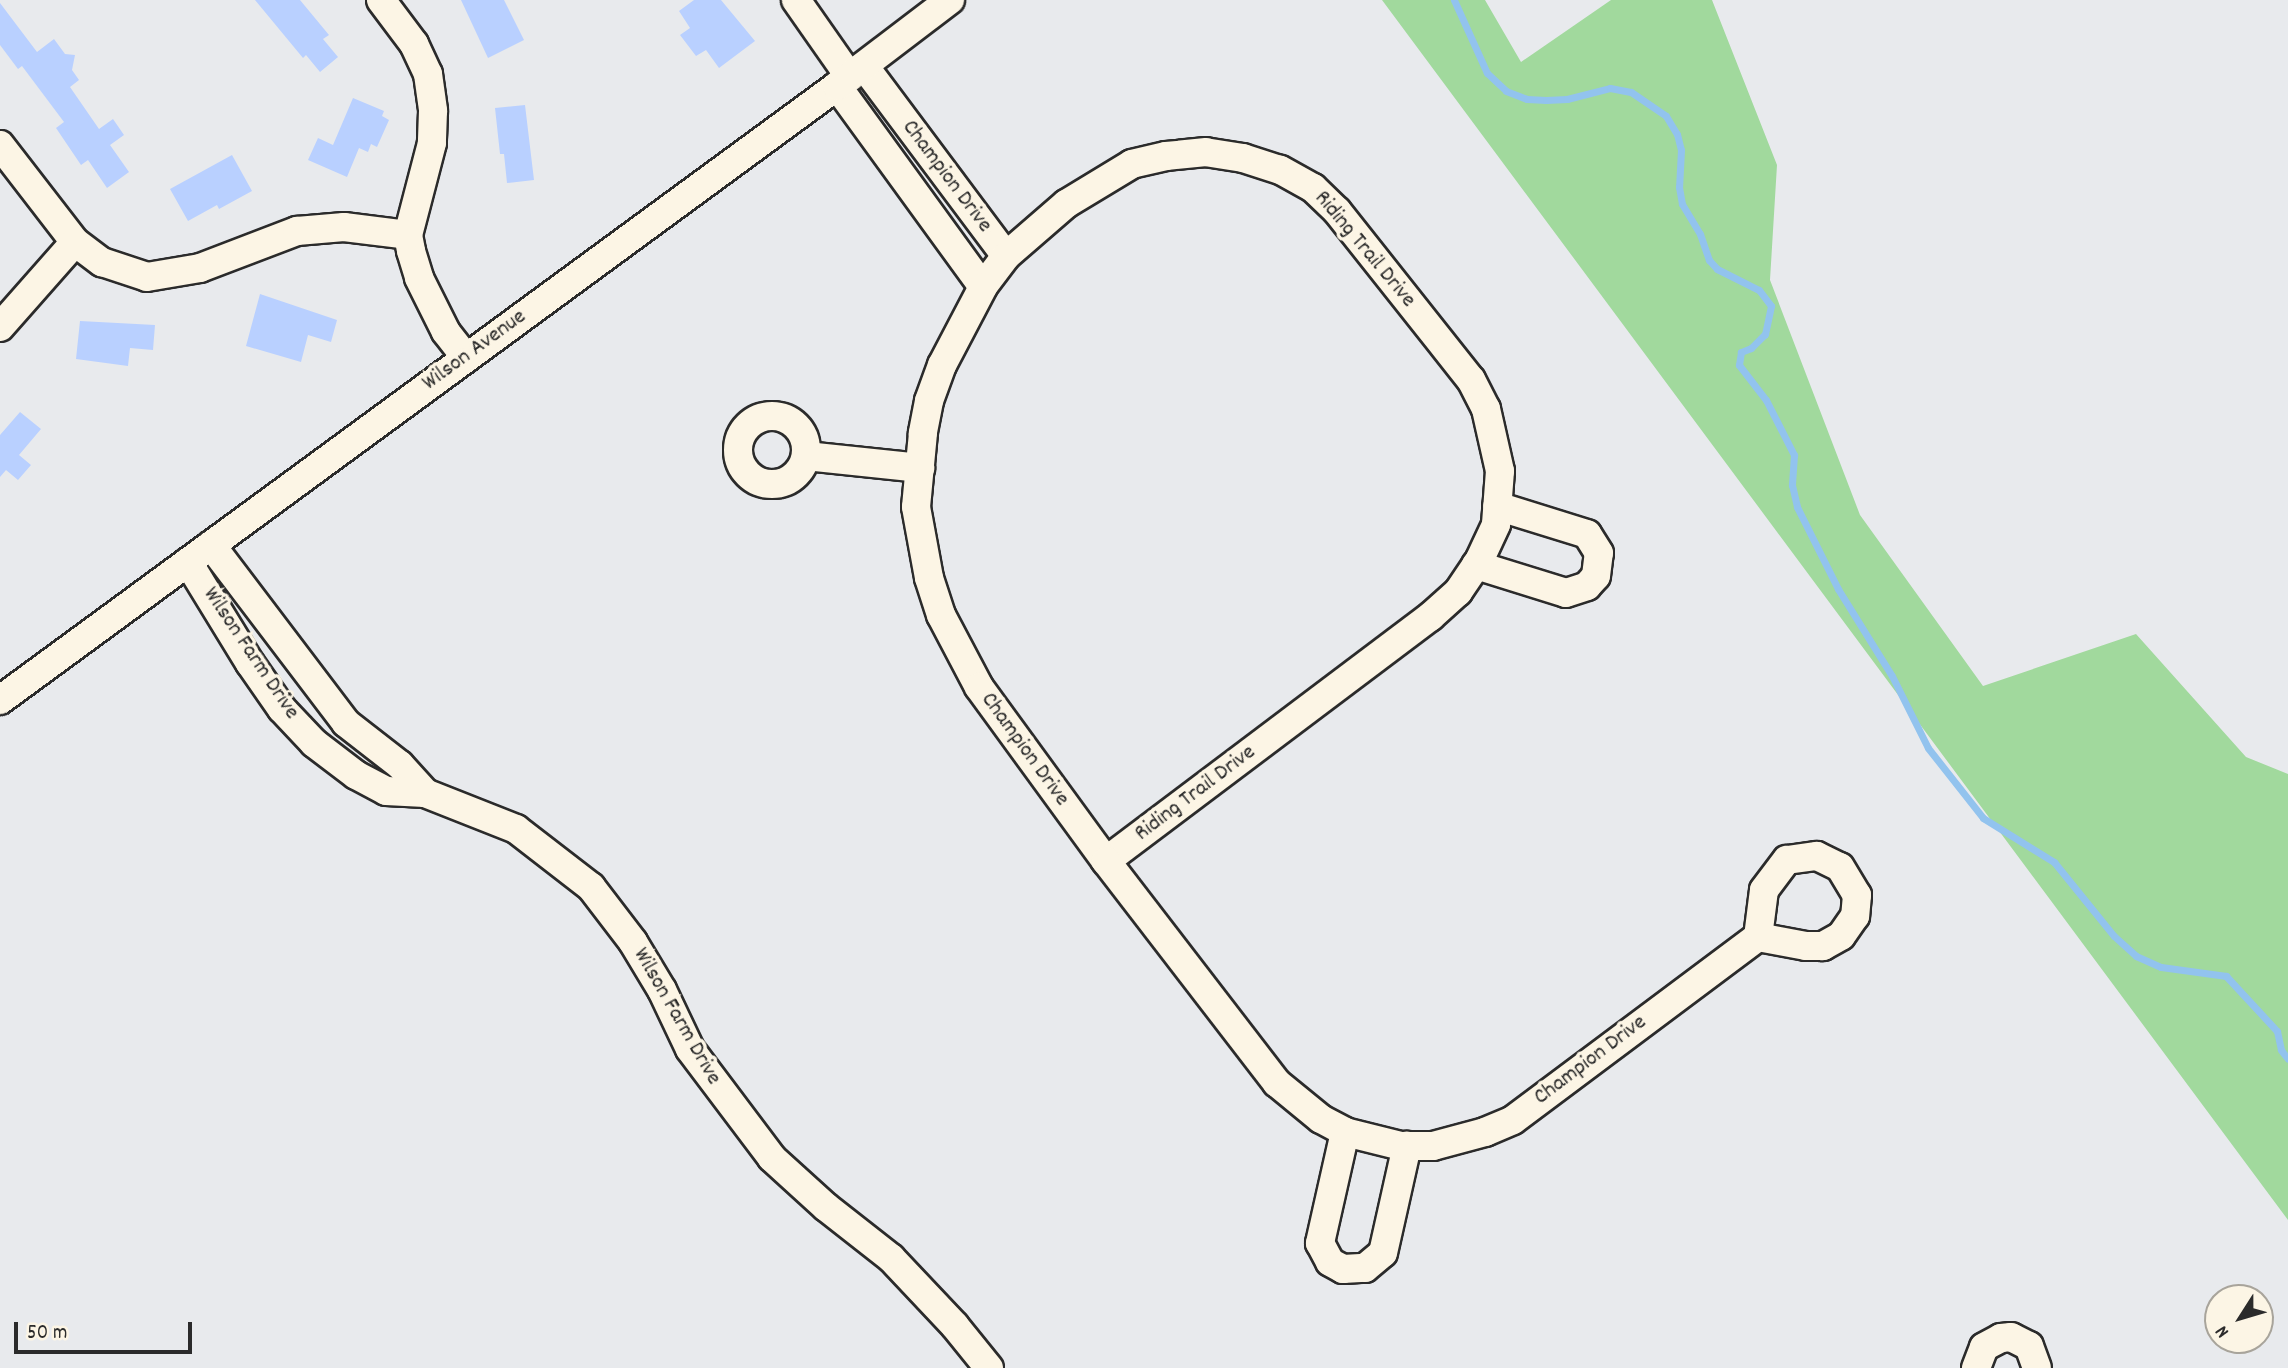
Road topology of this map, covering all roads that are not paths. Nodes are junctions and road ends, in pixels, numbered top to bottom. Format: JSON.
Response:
{"nodes":[{"id":1,"x":381,"y":0,"type":"edge"},
{"id":2,"x":796,"y":0,"type":"edge"},
{"id":3,"x":950,"y":0,"type":"edge"},
{"id":4,"x":850,"y":76,"type":"junction"},
{"id":5,"x":0,"y":145,"type":"edge"},
{"id":6,"x":408,"y":235,"type":"junction"},
{"id":7,"x":75,"y":242,"type":"junction"},
{"id":8,"x":1006,"y":257,"type":"junction"},
{"id":9,"x":983,"y":287,"type":"junction"},
{"id":10,"x":0,"y":327,"type":"edge"},
{"id":11,"x":466,"y":358,"type":"junction"},
{"id":12,"x":806,"y":456,"type":"dead end"},
{"id":13,"x":920,"y":468,"type":"junction"},
{"id":14,"x":1497,"y":506,"type":"junction"},
{"id":15,"x":211,"y":545,"type":"junction"},
{"id":16,"x":188,"y":562,"type":"junction"},
{"id":17,"x":1476,"y":565,"type":"junction"},
{"id":18,"x":0,"y":700,"type":"edge"},
{"id":19,"x":425,"y":793,"type":"junction"},
{"id":20,"x":1106,"y":861,"type":"junction"},
{"id":21,"x":1758,"y":937,"type":"dead end"},
{"id":22,"x":1345,"y":1132,"type":"junction"},
{"id":23,"x":1408,"y":1146,"type":"junction"},
{"id":24,"x":989,"y":1368,"type":"edge"},
{"id":25,"x":1976,"y":1368,"type":"edge"},
{"id":26,"x":2037,"y":1368,"type":"edge"}],
"edges":[{"from":1,"to":6,"type":"street"},
{"from":2,"to":4,"type":"street"},
{"from":3,"to":4,"type":"street","name":"Wilson Avenue"},
{"from":4,"to":8,"type":"street","name":"Champion Drive"},
{"from":4,"to":9,"type":"street","name":"Champion Drive"},
{"from":4,"to":11,"type":"street","name":"Wilson Avenue"},
{"from":5,"to":7,"type":"street"},
{"from":6,"to":7,"type":"street"},
{"from":6,"to":11,"type":"street"},
{"from":7,"to":10,"type":"street"},
{"from":8,"to":9,"type":"street","name":"Champion Drive"},
{"from":8,"to":14,"type":"street","name":"Riding Trail Drive"},
{"from":9,"to":13,"type":"street","name":"Champion Drive"},
{"from":11,"to":15,"type":"street","name":"Wilson Avenue"},
{"from":12,"to":13,"type":"street"},
{"from":13,"to":20,"type":"street","name":"Champion Drive"},
{"from":14,"to":17,"type":"street","name":"Riding Trail Drive"},
{"from":14,"to":17,"type":"street"},
{"from":15,"to":16,"type":"street","name":"Wilson Avenue"},
{"from":15,"to":19,"type":"street","name":"Wilson Farm Drive"},
{"from":16,"to":18,"type":"street","name":"Wilson Avenue"},
{"from":16,"to":19,"type":"street","name":"Wilson Farm Drive"},
{"from":17,"to":20,"type":"street","name":"Riding Trail Drive"},
{"from":19,"to":24,"type":"street","name":"Wilson Farm Drive"},
{"from":20,"to":22,"type":"street","name":"Champion Drive"},
{"from":21,"to":23,"type":"street","name":"Champion Drive"},
{"from":22,"to":23,"type":"street","name":"Champion Drive"},
{"from":22,"to":23,"type":"street"},
{"from":25,"to":26,"type":"street"}]}
